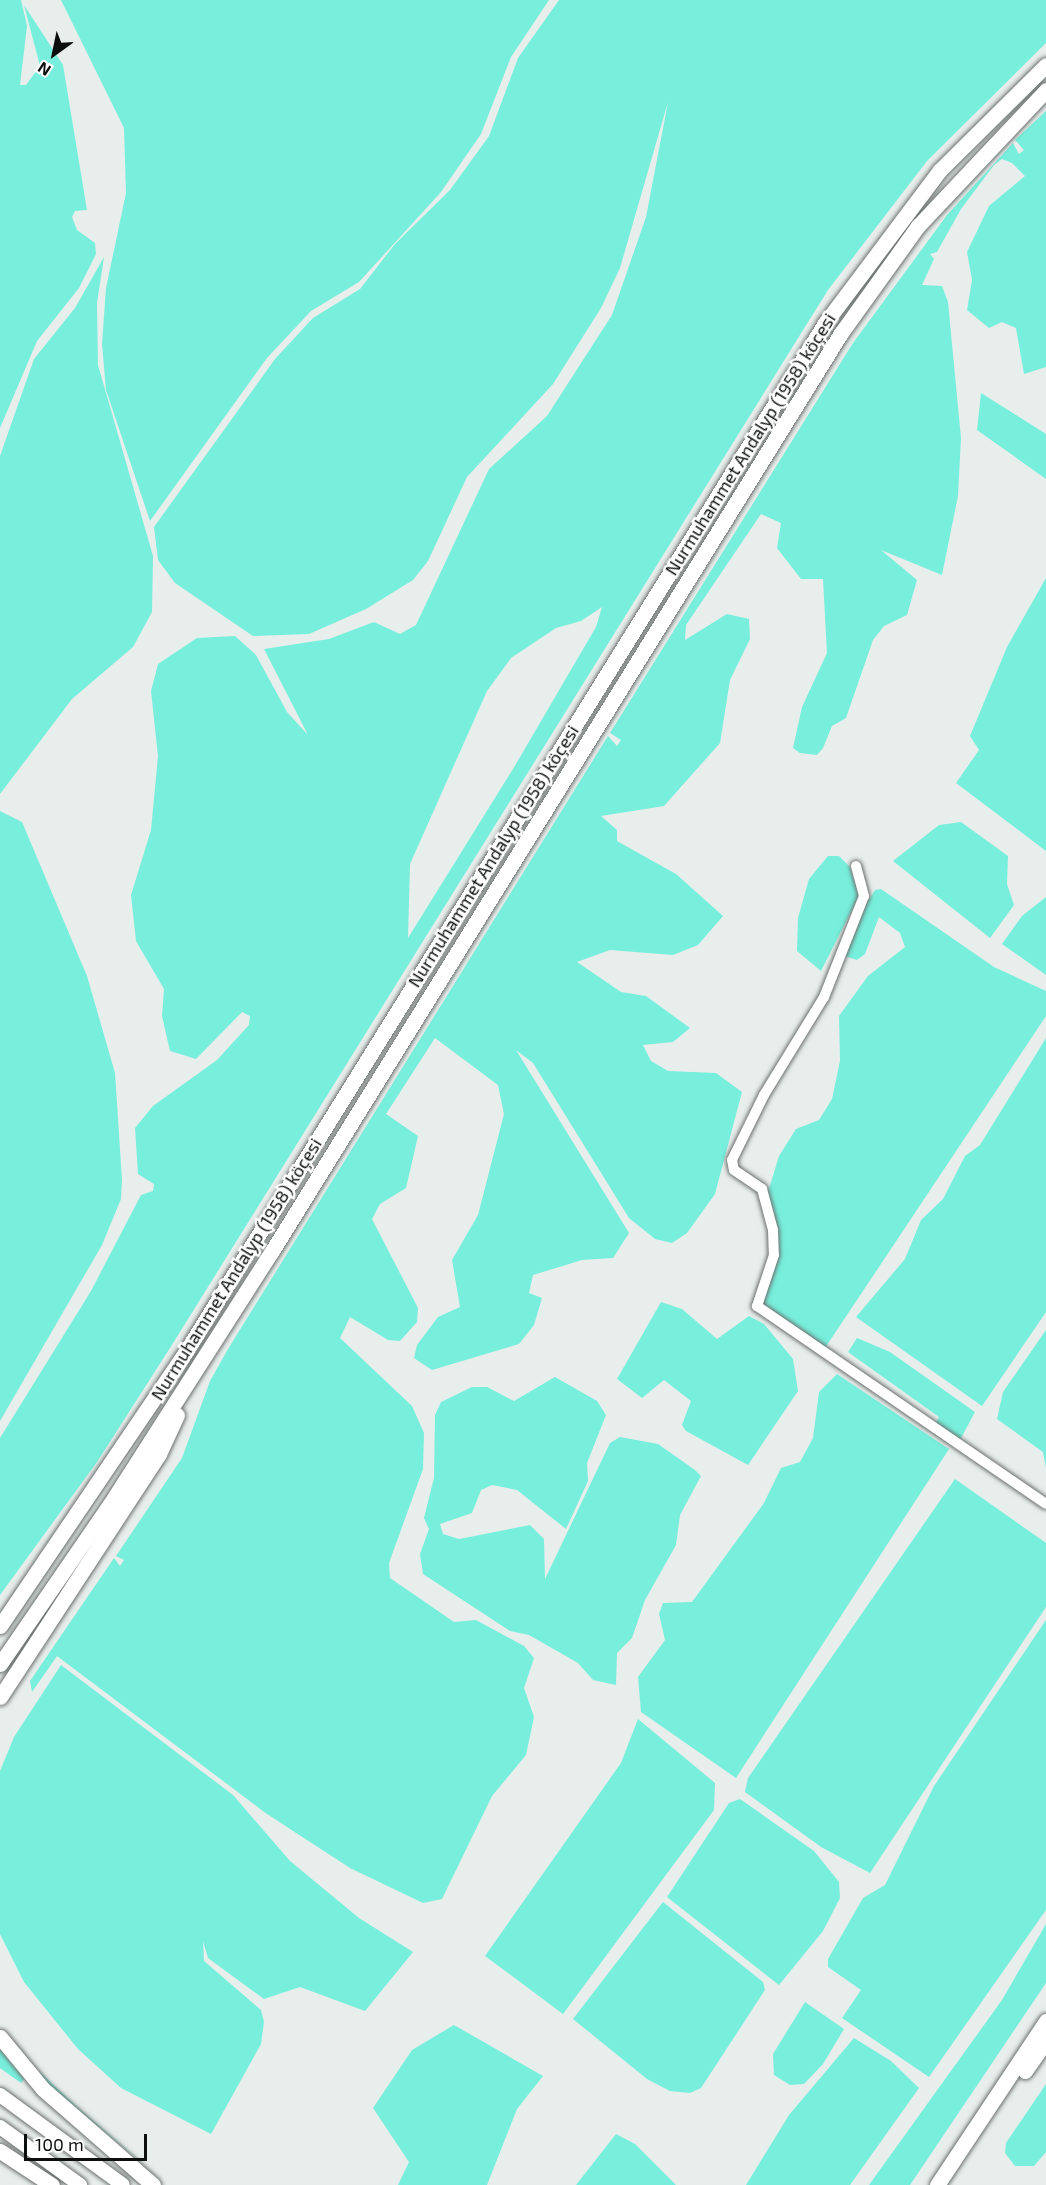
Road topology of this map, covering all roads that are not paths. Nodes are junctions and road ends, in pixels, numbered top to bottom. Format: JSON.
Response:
{"nodes":[{"id":1,"x":1046,"y":65,"type":"edge"},
{"id":2,"x":1046,"y":90,"type":"edge"},
{"id":3,"x":856,"y":866,"type":"dead end"},
{"id":4,"x":199,"y":1365,"type":"junction"},
{"id":5,"x":1046,"y":1504,"type":"edge"},
{"id":6,"x":0,"y":1626,"type":"edge"},
{"id":7,"x":0,"y":1664,"type":"edge"},
{"id":8,"x":0,"y":1697,"type":"edge"},
{"id":9,"x":1046,"y":2020,"type":"edge"},
{"id":10,"x":0,"y":2037,"type":"edge"},
{"id":11,"x":1046,"y":2041,"type":"edge"},
{"id":12,"x":0,"y":2096,"type":"edge"},
{"id":13,"x":0,"y":2127,"type":"edge"},
{"id":14,"x":0,"y":2151,"type":"edge"},
{"id":15,"x":152,"y":2182,"type":"edge"},
{"id":16,"x":52,"y":2185,"type":"edge"},
{"id":17,"x":80,"y":2185,"type":"edge"},
{"id":18,"x":123,"y":2185,"type":"edge"},
{"id":19,"x":937,"y":2185,"type":"edge"},
{"id":20,"x":948,"y":2185,"type":"edge"}],
"edges":[{"from":1,"to":6,"type":"main road","name":"Nurmuhammet Andalyp (1958) köçesi"},
{"from":2,"to":4,"type":"main road","name":"Nurmuhammet Andalyp (1958) köçesi"},
{"from":3,"to":5,"type":"street"},
{"from":4,"to":7,"type":"main road","name":"Nurmuhammet Andalyp (1958) köçesi"},
{"from":4,"to":8,"type":"main road"},
{"from":9,"to":19,"type":"main road"},
{"from":10,"to":15,"type":"main road"},
{"from":11,"to":20,"type":"main road"},
{"from":12,"to":18,"type":"main road"},
{"from":13,"to":17,"type":"main road"},
{"from":14,"to":16,"type":"main road"}]}
